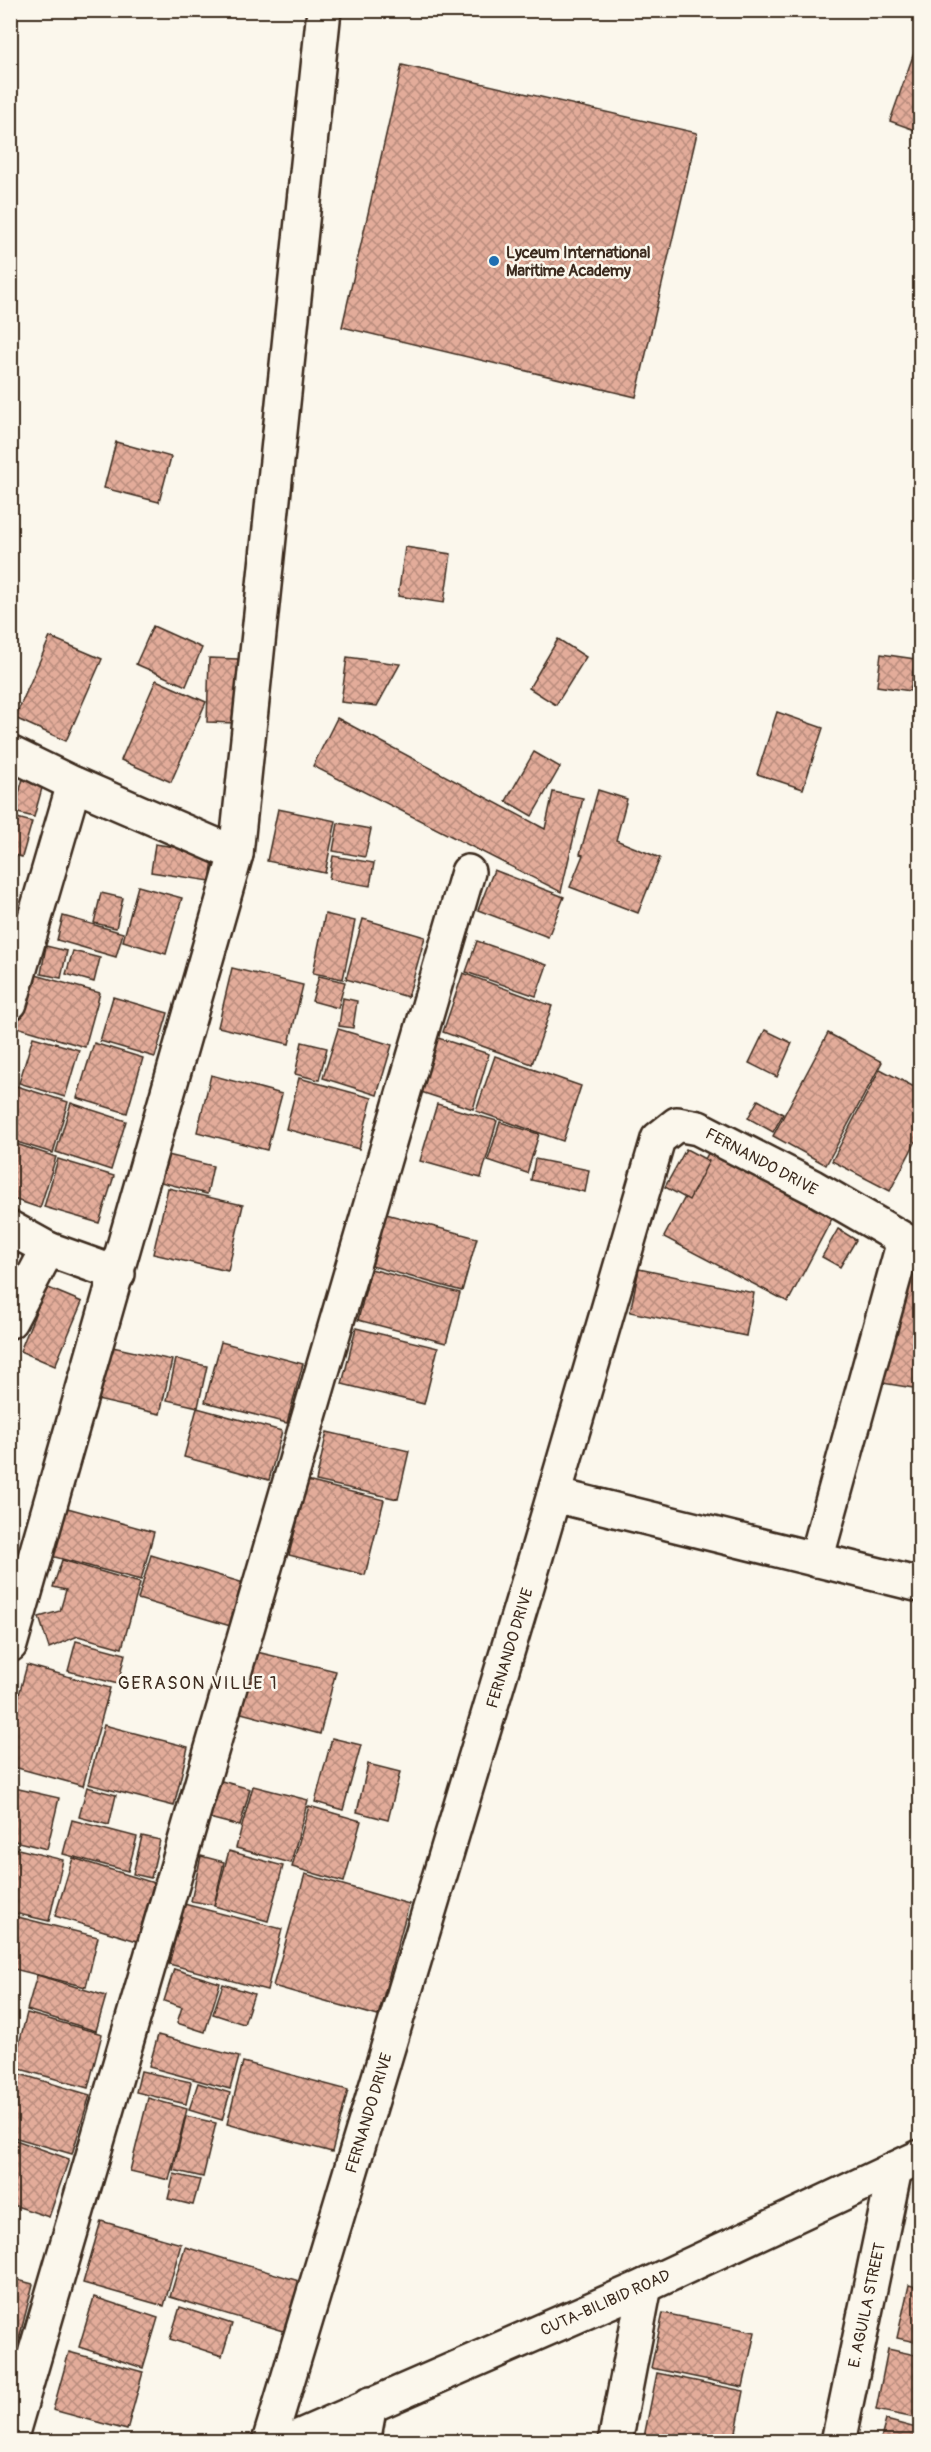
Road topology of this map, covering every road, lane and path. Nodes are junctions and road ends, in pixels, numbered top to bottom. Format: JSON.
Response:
{"nodes":[{"id":1,"x":324,"y":10,"type":"edge"},
{"id":2,"x":10,"y":753,"type":"edge"},
{"id":3,"x":74,"y":784,"type":"junction"},
{"id":4,"x":236,"y":854,"type":"junction"},
{"id":5,"x":468,"y":872,"type":"dead end"},
{"id":6,"x":10,"y":1003,"type":"edge"},
{"id":7,"x":10,"y":1228,"type":"edge"},
{"id":8,"x":912,"y":1245,"type":"edge"},
{"id":9,"x":48,"y":1249,"type":"junction"},
{"id":10,"x":118,"y":1274,"type":"junction"},
{"id":11,"x":10,"y":1321,"type":"edge"},
{"id":12,"x":554,"y":1496,"type":"junction"},
{"id":13,"x":816,"y":1560,"type":"junction"},
{"id":14,"x":921,"y":1585,"type":"edge"},
{"id":15,"x":10,"y":1645,"type":"edge"},
{"id":16,"x":908,"y":2163,"type":"edge"},
{"id":17,"x":645,"y":2286,"type":"junction"},
{"id":18,"x":370,"y":2404,"type":"junction"},
{"id":19,"x":10,"y":2440,"type":"edge"},
{"id":20,"x":269,"y":2442,"type":"edge"},
{"id":21,"x":287,"y":2442,"type":"edge"},
{"id":22,"x":363,"y":2442,"type":"edge"},
{"id":23,"x":615,"y":2442,"type":"edge"},
{"id":24,"x":838,"y":2442,"type":"edge"}],
"edges":[{"from":1,"to":4,"type":"street"},
{"from":2,"to":3,"type":"street"},
{"from":3,"to":4,"type":"street"},
{"from":3,"to":6,"type":"street"},
{"from":4,"to":10,"type":"street"},
{"from":5,"to":19,"type":"street"},
{"from":7,"to":9,"type":"street"},
{"from":8,"to":12,"type":"street","name":"FERNANDO DRIVE"},
{"from":8,"to":13,"type":"street"},
{"from":9,"to":10,"type":"street"},
{"from":9,"to":11,"type":"street"},
{"from":10,"to":15,"type":"street"},
{"from":12,"to":13,"type":"street"},
{"from":12,"to":20,"type":"street","name":"FERNANDO DRIVE"},
{"from":13,"to":14,"type":"street"},
{"from":16,"to":17,"type":"street","name":"CUTA-BILIBID ROAD"},
{"from":16,"to":24,"type":"street","name":"E. AGUILA STREET"},
{"from":17,"to":18,"type":"street","name":"CUTA-BILIBID ROAD"},
{"from":17,"to":23,"type":"street"},
{"from":18,"to":21,"type":"street","name":"CUTA-BILIBID ROAD"},
{"from":18,"to":22,"type":"street"}]}
